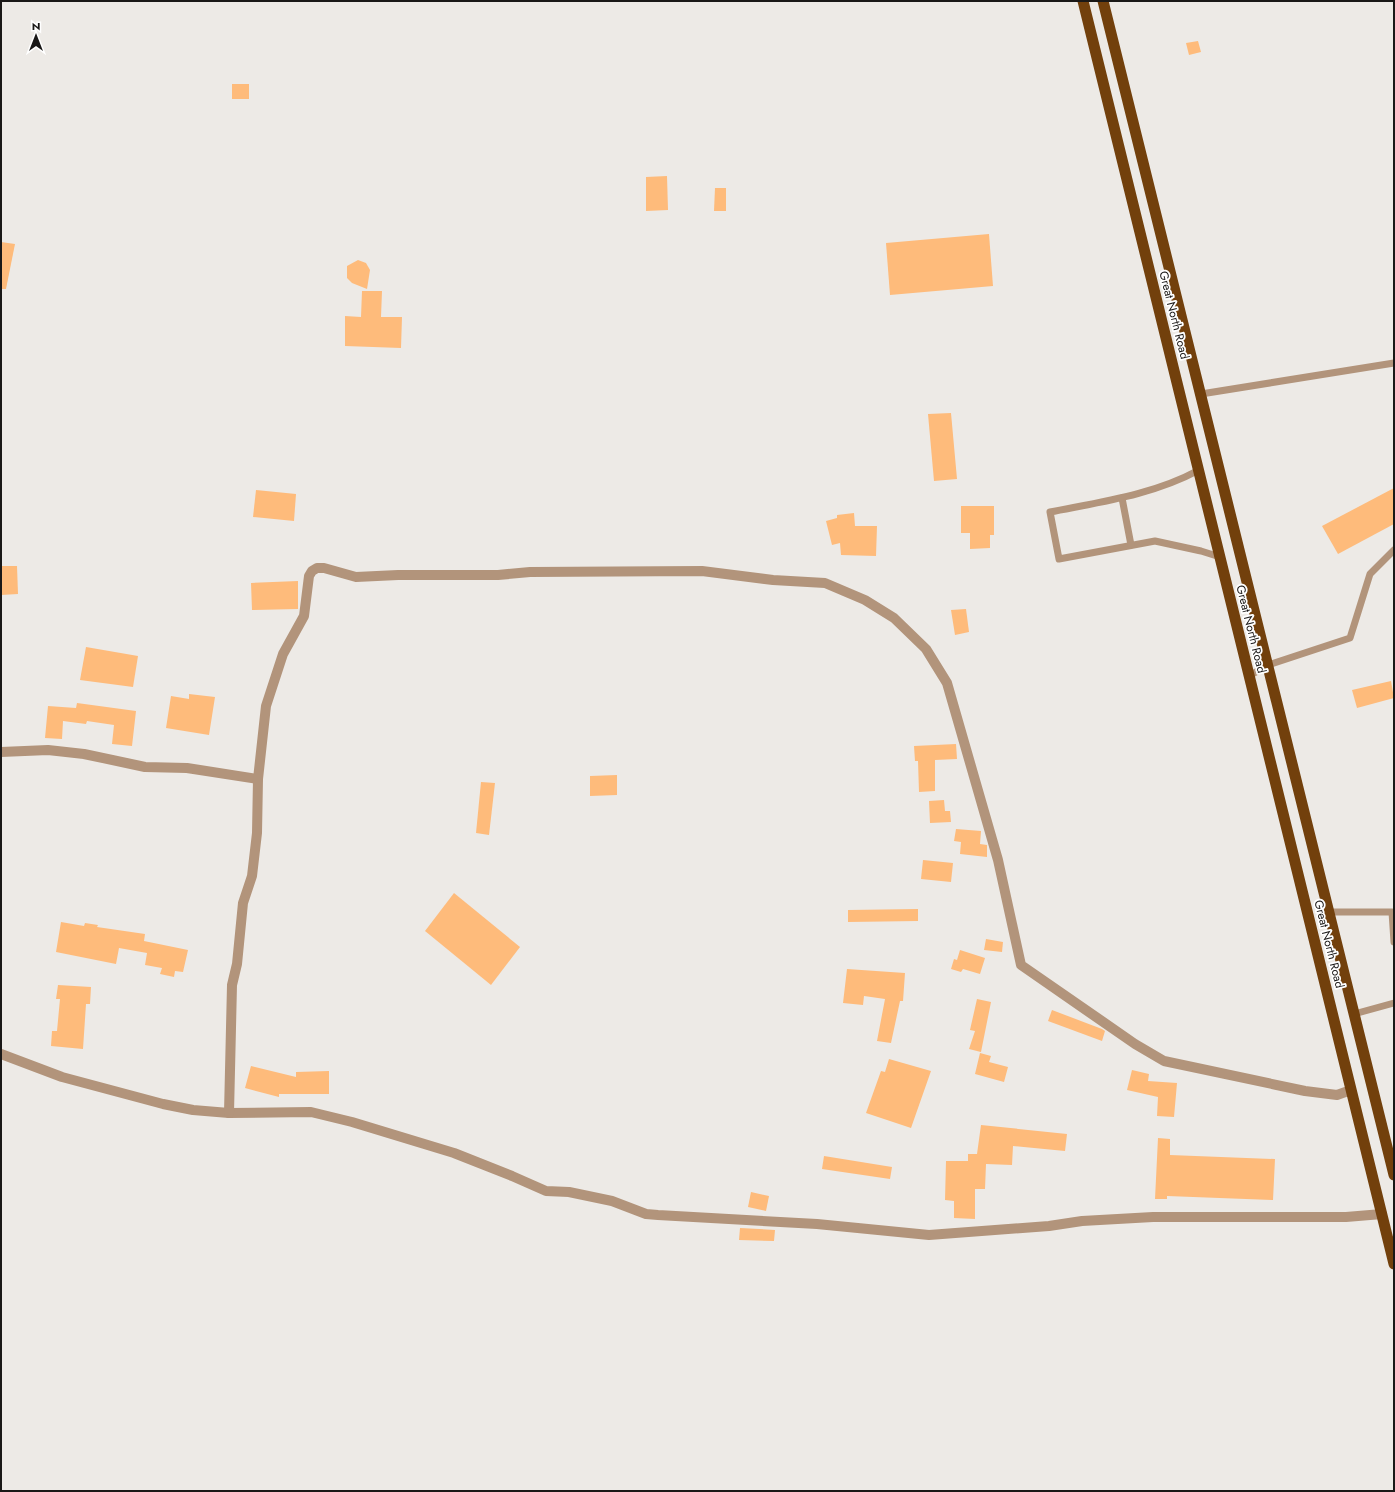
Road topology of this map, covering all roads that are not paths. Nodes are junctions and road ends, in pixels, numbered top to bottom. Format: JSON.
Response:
{"nodes":[{"id":1,"x":1083,"y":1,"type":"edge"},
{"id":2,"x":1103,"y":1,"type":"edge"},
{"id":3,"x":1394,"y":363,"type":"edge"},
{"id":4,"x":1201,"y":394,"type":"junction"},
{"id":5,"x":1199,"y":470,"type":"junction"},
{"id":6,"x":1122,"y":498,"type":"junction"},
{"id":7,"x":1131,"y":545,"type":"junction"},
{"id":8,"x":1394,"y":550,"type":"edge"},
{"id":9,"x":1220,"y":557,"type":"junction"},
{"id":10,"x":1268,"y":665,"type":"junction"},
{"id":11,"x":1249,"y":676,"type":"junction"},
{"id":12,"x":1,"y":752,"type":"edge"},
{"id":13,"x":258,"y":779,"type":"junction"},
{"id":14,"x":1329,"y":912,"type":"junction"},
{"id":15,"x":1394,"y":942,"type":"edge"},
{"id":16,"x":1394,"y":1003,"type":"edge"},
{"id":17,"x":1354,"y":1014,"type":"junction"},
{"id":18,"x":1,"y":1054,"type":"edge"},
{"id":19,"x":1351,"y":1090,"type":"junction"},
{"id":20,"x":229,"y":1113,"type":"junction"},
{"id":21,"x":1394,"y":1175,"type":"edge"},
{"id":22,"x":1382,"y":1214,"type":"junction"},
{"id":23,"x":1394,"y":1264,"type":"edge"}],
"edges":[{"from":1,"to":5,"type":"highway","name":"Great North Road"},
{"from":2,"to":4,"type":"highway","name":"Great North Road"},
{"from":3,"to":4,"type":"lane"},
{"from":4,"to":10,"type":"highway","name":"Great North Road"},
{"from":5,"to":6,"type":"lane"},
{"from":5,"to":9,"type":"highway","name":"Great North Road"},
{"from":6,"to":7,"type":"lane"},
{"from":6,"to":7,"type":"lane"},
{"from":7,"to":9,"type":"lane"},
{"from":8,"to":10,"type":"lane"},
{"from":9,"to":11,"type":"highway","name":"Great North Road"},
{"from":10,"to":11,"type":"lane"},
{"from":10,"to":14,"type":"highway","name":"Great North Road"},
{"from":11,"to":19,"type":"highway","name":"Great North Road"},
{"from":12,"to":13,"type":"street"},
{"from":13,"to":19,"type":"street"},
{"from":13,"to":20,"type":"street"},
{"from":14,"to":15,"type":"lane"},
{"from":14,"to":17,"type":"highway","name":"Great North Road"},
{"from":16,"to":17,"type":"lane"},
{"from":17,"to":21,"type":"highway","name":"Great North Road"},
{"from":18,"to":20,"type":"street"},
{"from":19,"to":22,"type":"highway","name":"Great North Road"},
{"from":20,"to":22,"type":"street"},
{"from":22,"to":23,"type":"highway","name":"Great North Road"}]}
